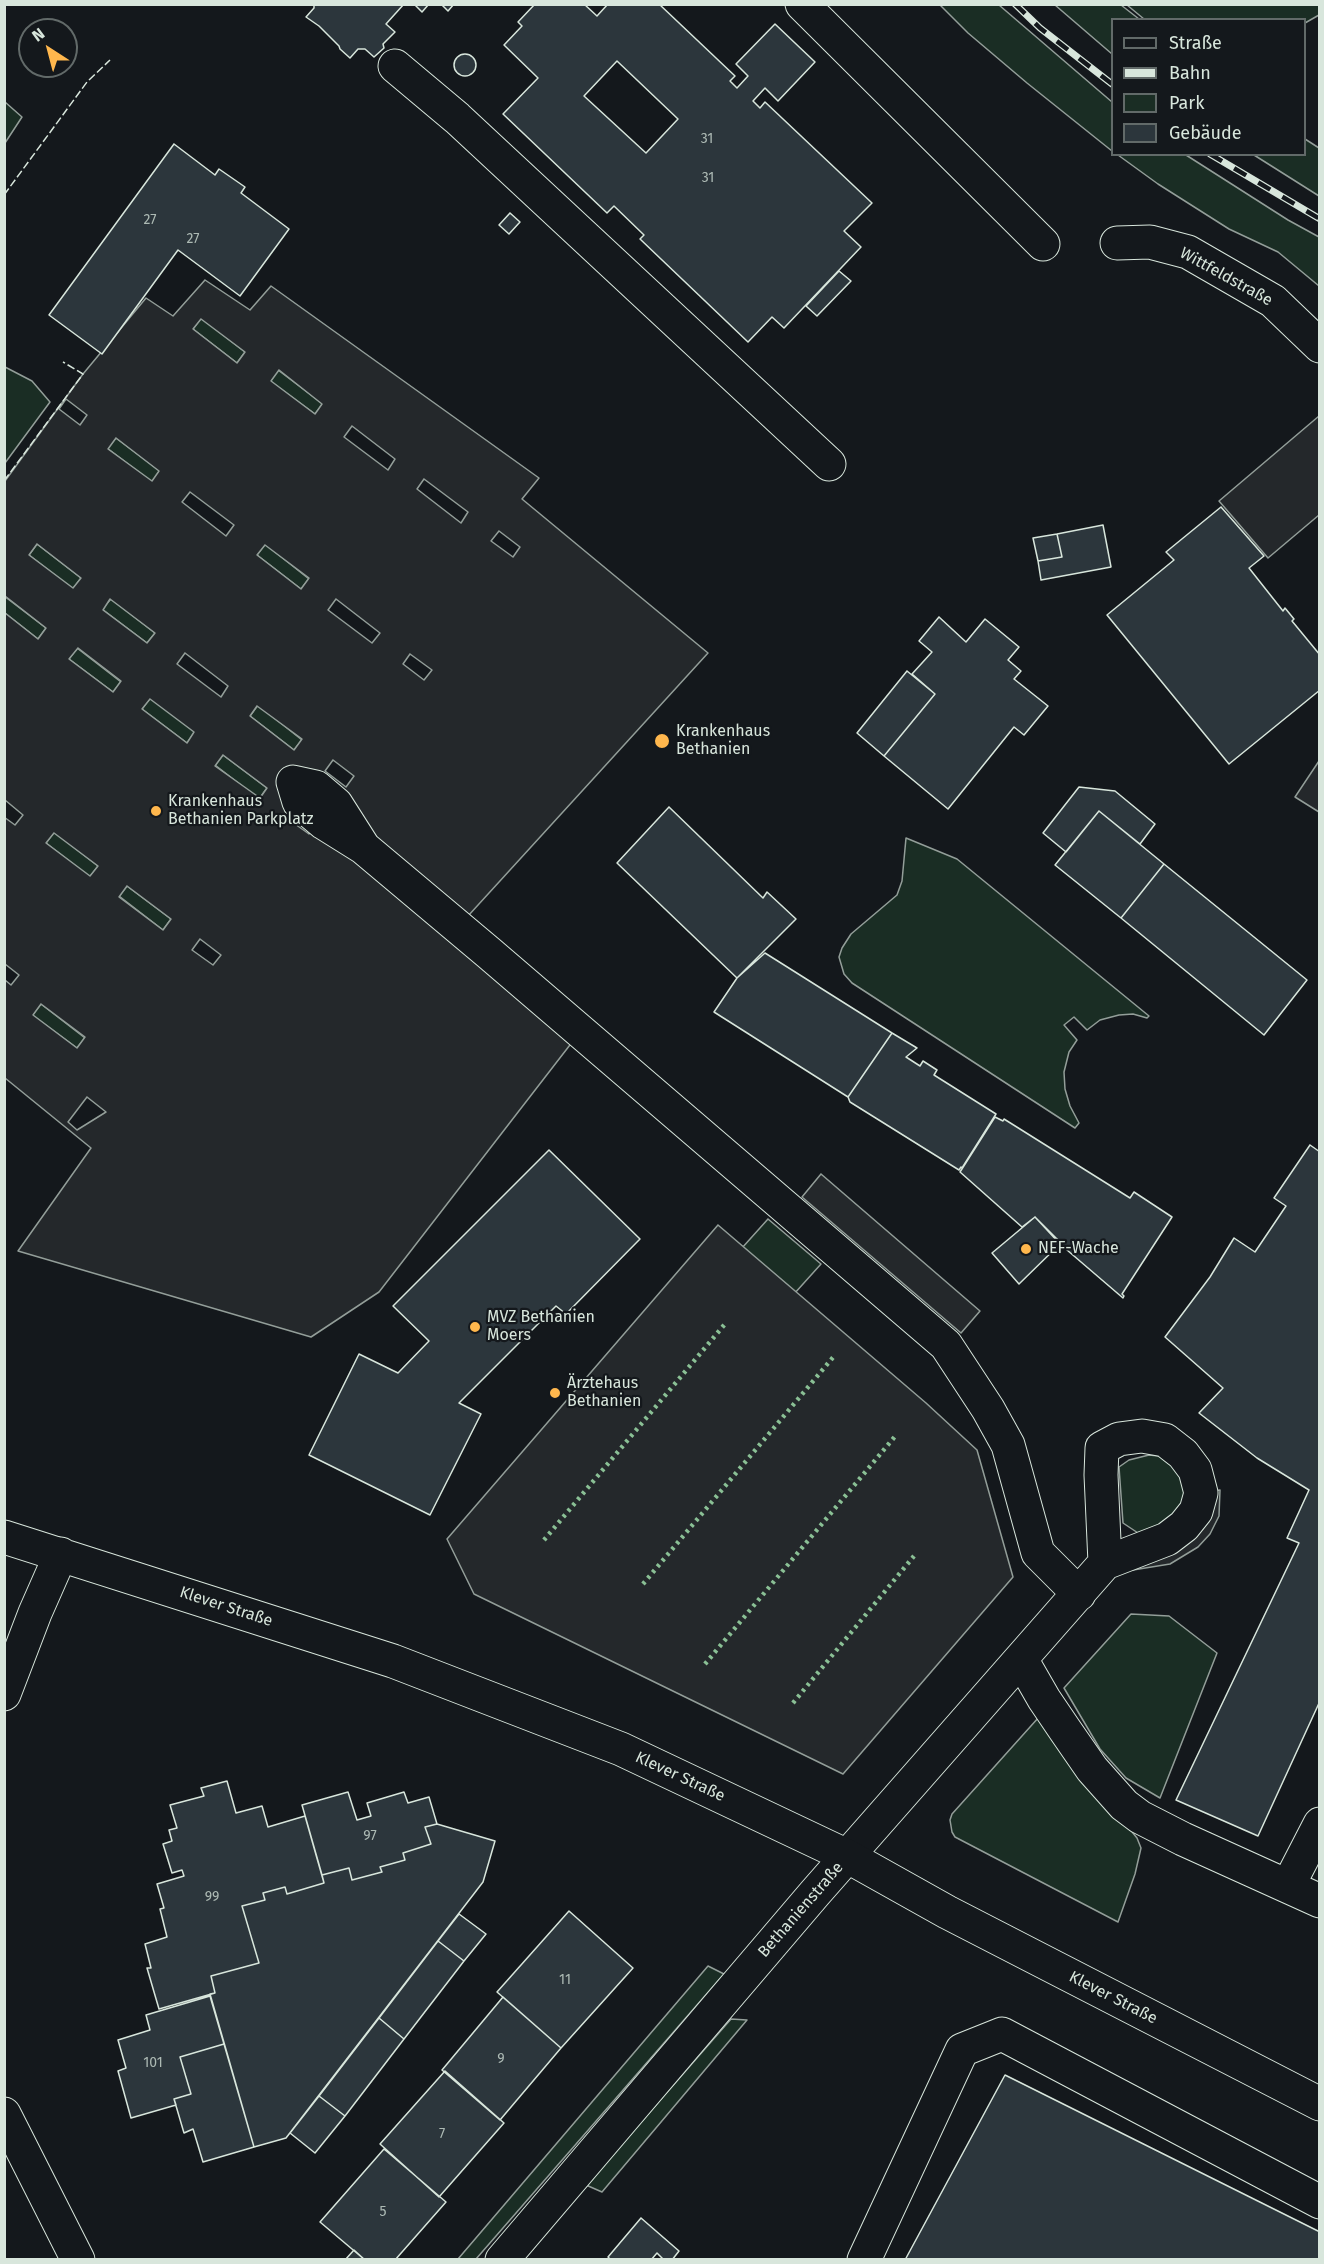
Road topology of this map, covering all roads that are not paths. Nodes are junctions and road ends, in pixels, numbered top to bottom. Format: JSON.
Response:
{"nodes":[{"id":1,"x":802,"y":4,"type":"edge"},
{"id":2,"x":395,"y":66,"type":"dead end"},
{"id":3,"x":1117,"y":243,"type":"dead end"},
{"id":4,"x":1043,"y":244,"type":"dead end"},
{"id":5,"x":1320,"y":346,"type":"edge"},
{"id":6,"x":830,"y":464,"type":"dead end"},
{"id":7,"x":364,"y":848,"type":"dead end"},
{"id":8,"x":4,"y":1537,"type":"edge"},
{"id":9,"x":61,"y":1554,"type":"junction"},
{"id":10,"x":1105,"y":1563,"type":"junction"},
{"id":11,"x":1079,"y":1594,"type":"junction"},
{"id":12,"x":1021,"y":1659,"type":"junction"},
{"id":13,"x":4,"y":1694,"type":"edge"},
{"id":14,"x":1320,"y":1824,"type":"edge"},
{"id":15,"x":847,"y":1856,"type":"junction"},
{"id":16,"x":1288,"y":1886,"type":"junction"},
{"id":17,"x":1320,"y":1901,"type":"edge"},
{"id":18,"x":1320,"y":2104,"type":"edge"},
{"id":19,"x":4,"y":2114,"type":"edge"},
{"id":20,"x":1320,"y":2202,"type":"edge"},
{"id":21,"x":78,"y":2259,"type":"edge"},
{"id":22,"x":502,"y":2259,"type":"edge"},
{"id":23,"x":864,"y":2259,"type":"edge"}],
"edges":[{"from":1,"to":4,"type":"main road"},
{"from":2,"to":6,"type":"main road"},
{"from":3,"to":5,"type":"main road","name":"Wittfeldstraße"},
{"from":7,"to":11,"type":"main road"},
{"from":8,"to":9,"type":"main road","name":"Klever Straße"},
{"from":9,"to":13,"type":"main road"},
{"from":9,"to":15,"type":"main road","name":"Klever Straße"},
{"from":10,"to":10,"type":"main road","name":"Bethanienstraße"},
{"from":10,"to":11,"type":"main road","name":"Bethanienstraße"},
{"from":11,"to":12,"type":"main road","name":"Bethanienstraße"},
{"from":12,"to":15,"type":"main road","name":"Bethanienstraße"},
{"from":12,"to":16,"type":"main road"},
{"from":14,"to":16,"type":"main road"},
{"from":15,"to":18,"type":"main road","name":"Klever Straße"},
{"from":15,"to":22,"type":"main road","name":"Bethanienstraße"},
{"from":16,"to":17,"type":"main road"},
{"from":19,"to":21,"type":"main road"},
{"from":20,"to":23,"type":"main road"}]}
